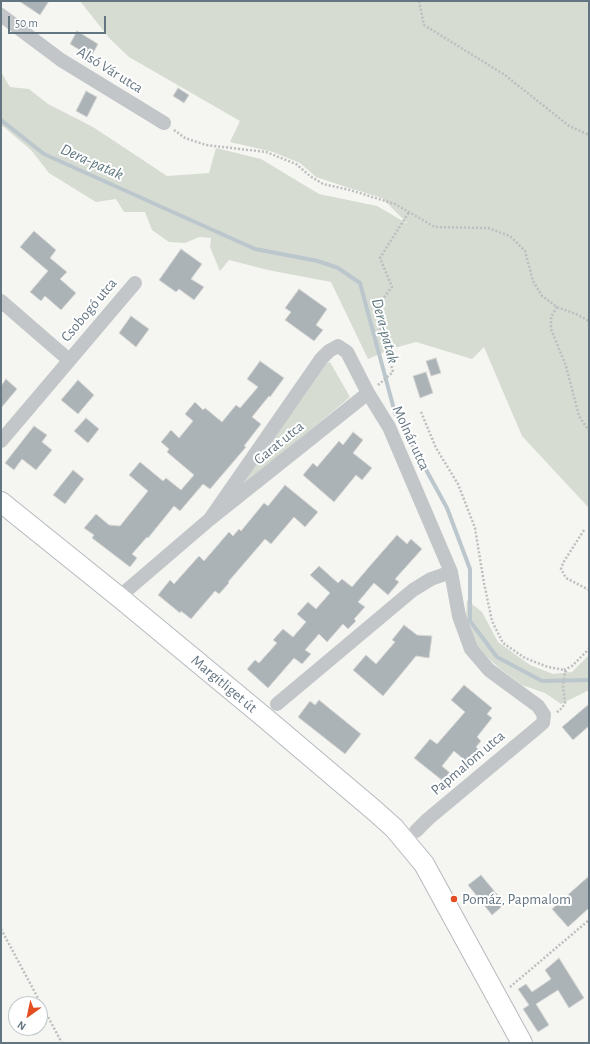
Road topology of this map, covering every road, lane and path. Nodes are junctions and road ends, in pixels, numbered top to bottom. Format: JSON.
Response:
{"nodes":[{"id":1,"x":419,"y":1,"type":"edge"},
{"id":2,"x":1,"y":15,"type":"edge"},
{"id":3,"x":164,"y":123,"type":"joint"},
{"id":4,"x":589,"y":135,"type":"edge"},
{"id":5,"x":409,"y":212,"type":"junction"},
{"id":6,"x":135,"y":283,"type":"dead end"},
{"id":7,"x":1,"y":301,"type":"edge"},
{"id":8,"x":557,"y":307,"type":"junction"},
{"id":9,"x":589,"y":321,"type":"edge"},
{"id":10,"x":321,"y":359,"type":"joint"},
{"id":11,"x":69,"y":360,"type":"junction"},
{"id":12,"x":371,"y":391,"type":"junction"},
{"id":13,"x":421,"y":412,"type":"dead end"},
{"id":14,"x":589,"y":431,"type":"edge"},
{"id":15,"x":1,"y":441,"type":"edge"},
{"id":16,"x":1,"y":502,"type":"edge"},
{"id":17,"x":210,"y":519,"type":"junction"},
{"id":18,"x":584,"y":530,"type":"dead end"},
{"id":19,"x":451,"y":572,"type":"junction"},
{"id":20,"x":589,"y":590,"type":"edge"},
{"id":21,"x":119,"y":597,"type":"junction"},
{"id":22,"x":589,"y":649,"type":"edge"},
{"id":23,"x":564,"y":670,"type":"junction"},
{"id":24,"x":277,"y":704,"type":"dead end"},
{"id":25,"x":543,"y":723,"type":"junction"},
{"id":26,"x":416,"y":830,"type":"dead end"},
{"id":27,"x":589,"y":920,"type":"edge"},
{"id":28,"x":1,"y":929,"type":"edge"},
{"id":29,"x":497,"y":997,"type":"junction"},
{"id":30,"x":62,"y":1043,"type":"edge"},
{"id":31,"x":522,"y":1043,"type":"edge"}],
"edges":[{"from":1,"to":4,"type":"path"},
{"from":2,"to":3,"type":"street","name":"Alsó Vár utca"},
{"from":3,"to":5,"type":"path"},
{"from":5,"to":8,"type":"path"},
{"from":5,"to":12,"type":"path"},
{"from":6,"to":11,"type":"street","name":"Csobogó utca"},
{"from":7,"to":11,"type":"street","name":"Csobogó utca"},
{"from":8,"to":9,"type":"path"},
{"from":8,"to":14,"type":"path"},
{"from":10,"to":12,"type":"street","name":"Molnár utca"},
{"from":10,"to":17,"type":"street","name":"Garat utca"},
{"from":11,"to":15,"type":"street","name":"Csobogó utca"},
{"from":12,"to":17,"type":"street","name":"Garat utca"},
{"from":12,"to":19,"type":"street","name":"Molnár utca"},
{"from":13,"to":23,"type":"path"},
{"from":16,"to":21,"type":"main road","name":"Margitliget út"},
{"from":17,"to":21,"type":"street","name":"Garat utca"},
{"from":18,"to":20,"type":"path"},
{"from":19,"to":24,"type":"street"},
{"from":19,"to":25,"type":"street","name":"Molnár utca"},
{"from":21,"to":29,"type":"main road","name":"Margitliget út"},
{"from":22,"to":23,"type":"path"},
{"from":23,"to":25,"type":"path"},
{"from":25,"to":26,"type":"street","name":"Papmalom utca"},
{"from":27,"to":29,"type":"path"},
{"from":28,"to":30,"type":"path"},
{"from":29,"to":31,"type":"main road","name":"Margitliget út"}]}
